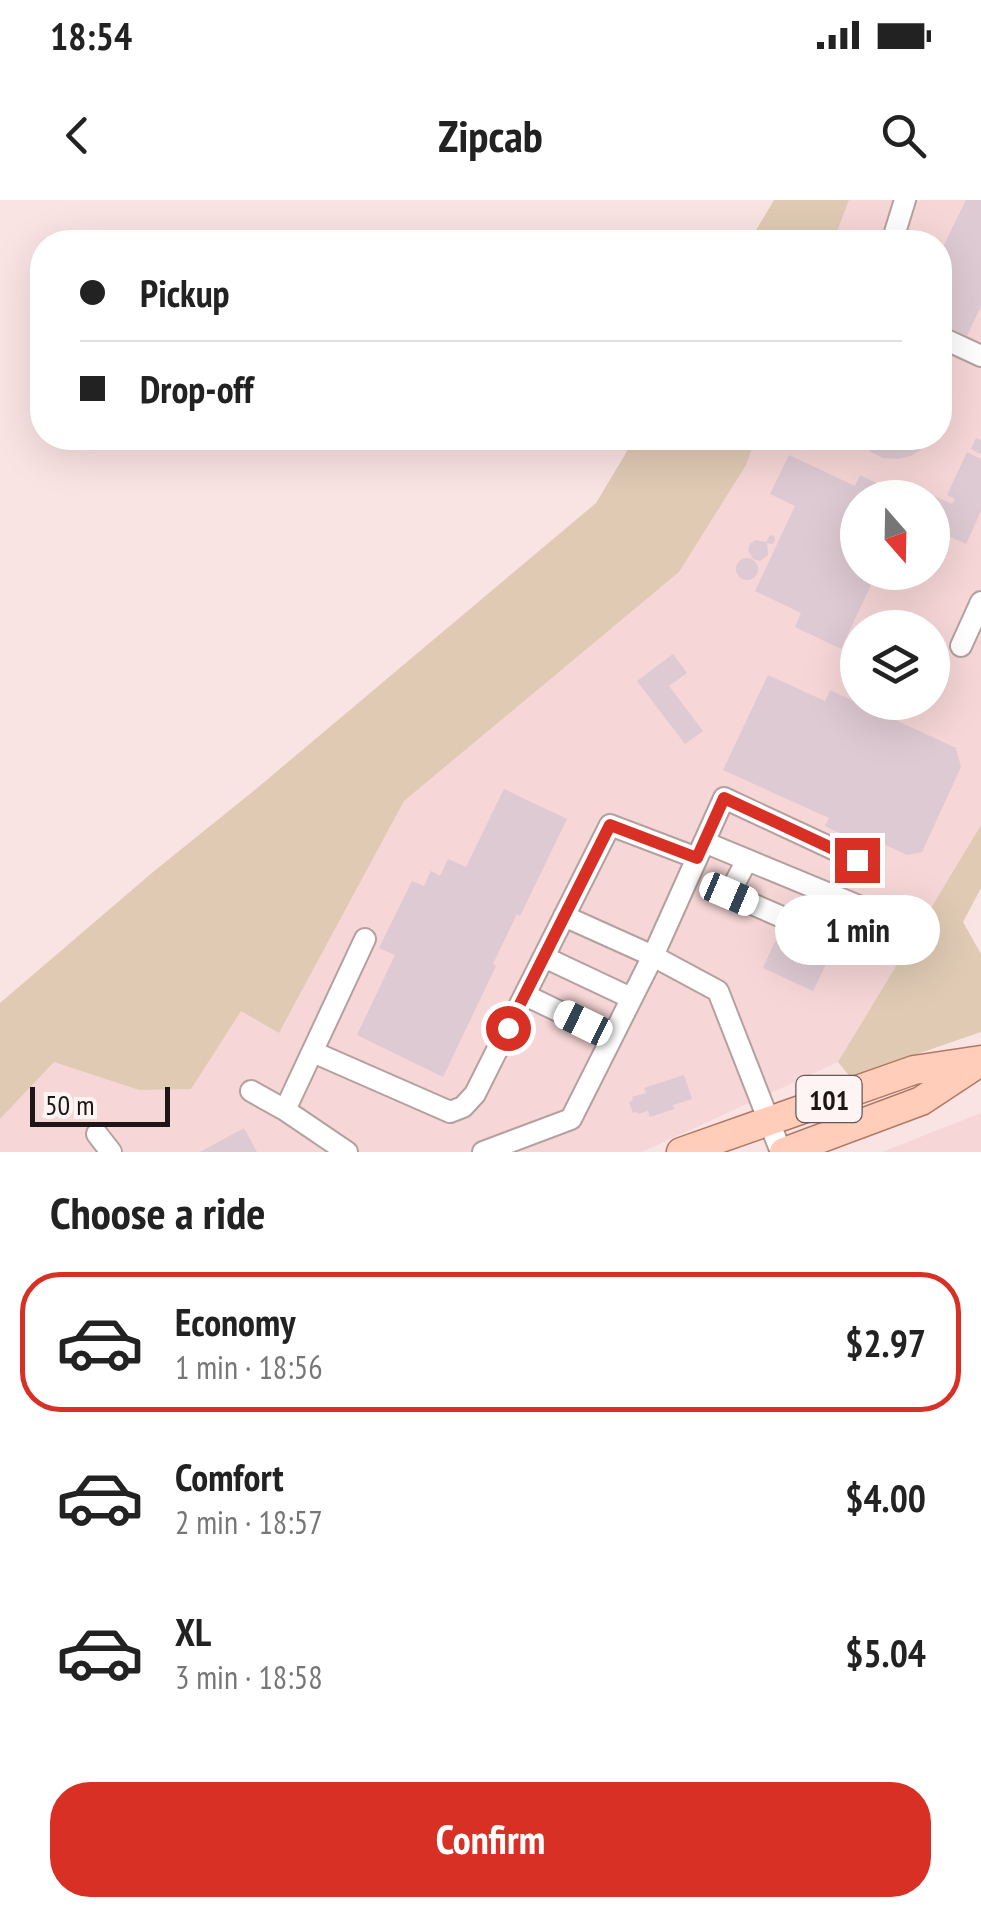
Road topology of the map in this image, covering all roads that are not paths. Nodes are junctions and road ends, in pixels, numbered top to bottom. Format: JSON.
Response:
{"nodes":[{"id":1,"x":905,"y":200,"type":"edge"},
{"id":2,"x":896,"y":230,"type":"edge"},
{"id":3,"x":952,"y":343,"type":"edge"},
{"id":4,"x":981,"y":356,"type":"edge"},
{"id":5,"x":981,"y":602,"type":"edge"},
{"id":6,"x":960,"y":646,"type":"dead end"},
{"id":7,"x":701,"y":850,"type":"junction"},
{"id":8,"x":747,"y":860,"type":"junction"},
{"id":9,"x":857,"y":860,"type":"dead end"},
{"id":10,"x":564,"y":916,"type":"junction"},
{"id":11,"x":365,"y":939,"type":"dead end"},
{"id":12,"x":653,"y":956,"type":"junction"},
{"id":13,"x":544,"y":957,"type":"junction"},
{"id":14,"x":525,"y":995,"type":"junction"},
{"id":15,"x":631,"y":998,"type":"junction"},
{"id":16,"x":612,"y":1037,"type":"junction"},
{"id":17,"x":312,"y":1052,"type":"junction"},
{"id":18,"x":981,"y":1061,"type":"edge"},
{"id":19,"x":251,"y":1091,"type":"dead end"},
{"id":20,"x":286,"y":1110,"type":"junction"},
{"id":21,"x":768,"y":1121,"type":"junction"},
{"id":22,"x":97,"y":1134,"type":"dead end"},
{"id":23,"x":111,"y":1152,"type":"edge"},
{"id":24,"x":346,"y":1152,"type":"edge"},
{"id":25,"x":483,"y":1152,"type":"edge"},
{"id":26,"x":681,"y":1152,"type":"edge"},
{"id":27,"x":782,"y":1152,"type":"edge"}],
"edges":[{"from":1,"to":2,"type":"lane"},
{"from":3,"to":4,"type":"lane"},
{"from":5,"to":6,"type":"lane"},
{"from":7,"to":8,"type":"lane"},
{"from":7,"to":9,"type":"lane"},
{"from":7,"to":10,"type":"lane"},
{"from":7,"to":12,"type":"lane"},
{"from":8,"to":8,"type":"lane"},
{"from":10,"to":12,"type":"lane"},
{"from":10,"to":13,"type":"lane"},
{"from":11,"to":17,"type":"lane"},
{"from":12,"to":15,"type":"lane"},
{"from":12,"to":21,"type":"lane"},
{"from":13,"to":14,"type":"lane"},
{"from":13,"to":15,"type":"lane"},
{"from":14,"to":16,"type":"lane"},
{"from":14,"to":17,"type":"lane"},
{"from":15,"to":16,"type":"lane"},
{"from":16,"to":25,"type":"lane"},
{"from":17,"to":20,"type":"lane"},
{"from":18,"to":21,"type":"main road","number":"101"},
{"from":18,"to":27,"type":"main road","number":"101"},
{"from":19,"to":20,"type":"lane"},
{"from":20,"to":24,"type":"lane"},
{"from":21,"to":26,"type":"main road","number":"101"},
{"from":21,"to":27,"type":"lane"},
{"from":22,"to":23,"type":"lane"}]}
